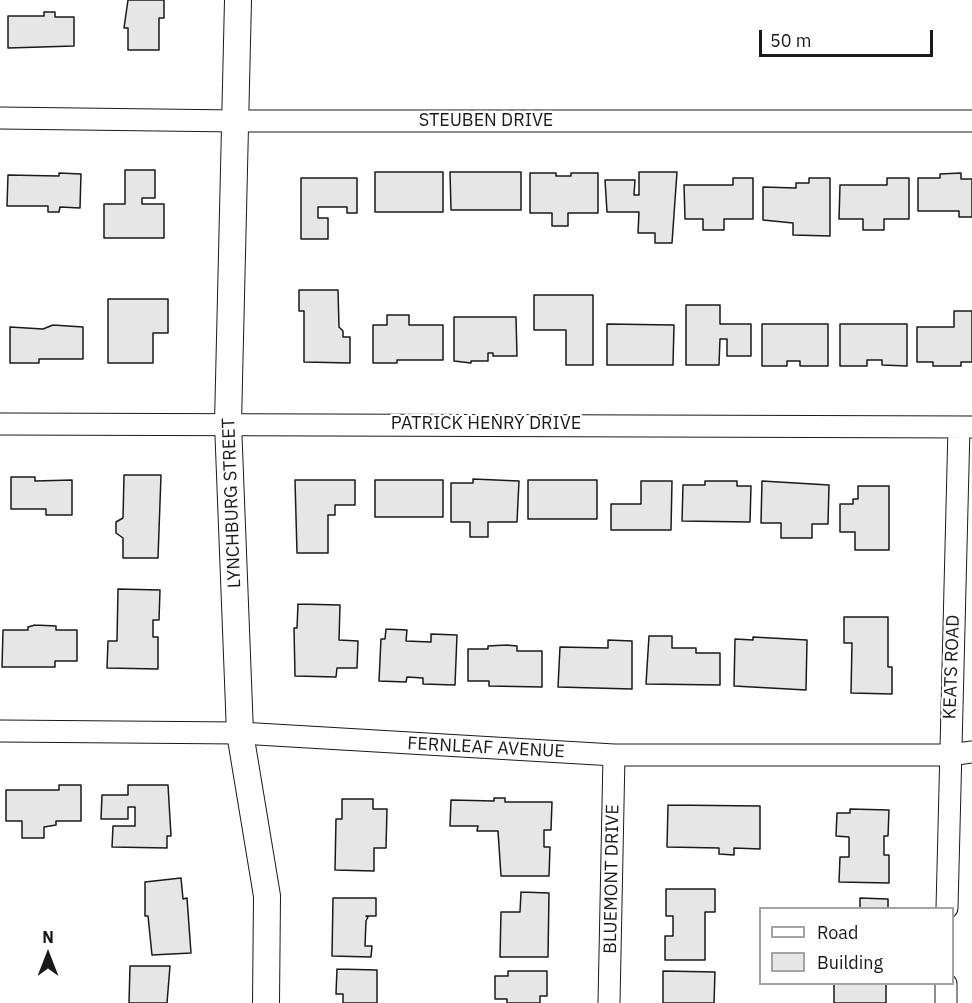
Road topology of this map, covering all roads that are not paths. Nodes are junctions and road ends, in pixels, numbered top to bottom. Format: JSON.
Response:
{"nodes":[{"id":1,"x":238,"y":0,"type":"edge"},
{"id":2,"x":0,"y":118,"type":"edge"},
{"id":3,"x":237,"y":121,"type":"junction"},
{"id":4,"x":972,"y":121,"type":"edge"},
{"id":5,"x":228,"y":423,"type":"junction"},
{"id":6,"x":0,"y":424,"type":"edge"},
{"id":7,"x":966,"y":427,"type":"edge"},
{"id":8,"x":0,"y":731,"type":"edge"},
{"id":9,"x":240,"y":733,"type":"junction"},
{"id":10,"x":972,"y":752,"type":"edge"},
{"id":11,"x":614,"y":755,"type":"junction"},
{"id":12,"x":950,"y":755,"type":"junction"},
{"id":13,"x":947,"y":907,"type":"edge"},
{"id":14,"x":946,"y":985,"type":"edge"},
{"id":15,"x":266,"y":1003,"type":"edge"},
{"id":16,"x":609,"y":1003,"type":"edge"},
{"id":17,"x":946,"y":1003,"type":"edge"}],
"edges":[{"from":1,"to":3,"type":"street","name":"LYNCHBURG STREET"},
{"from":2,"to":3,"type":"street","name":"STEUBEN DRIVE"},
{"from":3,"to":4,"type":"street","name":"STEUBEN DRIVE"},
{"from":3,"to":5,"type":"street","name":"LYNCHBURG STREET"},
{"from":5,"to":6,"type":"street","name":"PATRICK HENRY DRIVE"},
{"from":5,"to":7,"type":"street","name":"PATRICK HENRY DRIVE"},
{"from":5,"to":9,"type":"street","name":"LYNCHBURG STREET"},
{"from":7,"to":12,"type":"street","name":"KEATS ROAD"},
{"from":8,"to":9,"type":"street","name":"FERNLEAF AVENUE"},
{"from":9,"to":11,"type":"street","name":"FERNLEAF AVENUE"},
{"from":9,"to":15,"type":"street","name":"LYNCHBURG STREET"},
{"from":10,"to":12,"type":"street","name":"FERNLEAF AVENUE"},
{"from":11,"to":12,"type":"street","name":"FERNLEAF AVENUE"},
{"from":11,"to":16,"type":"street","name":"BLUEMONT DRIVE"},
{"from":12,"to":13,"type":"street","name":"KEATS ROAD"},
{"from":14,"to":17,"type":"street"}]}
